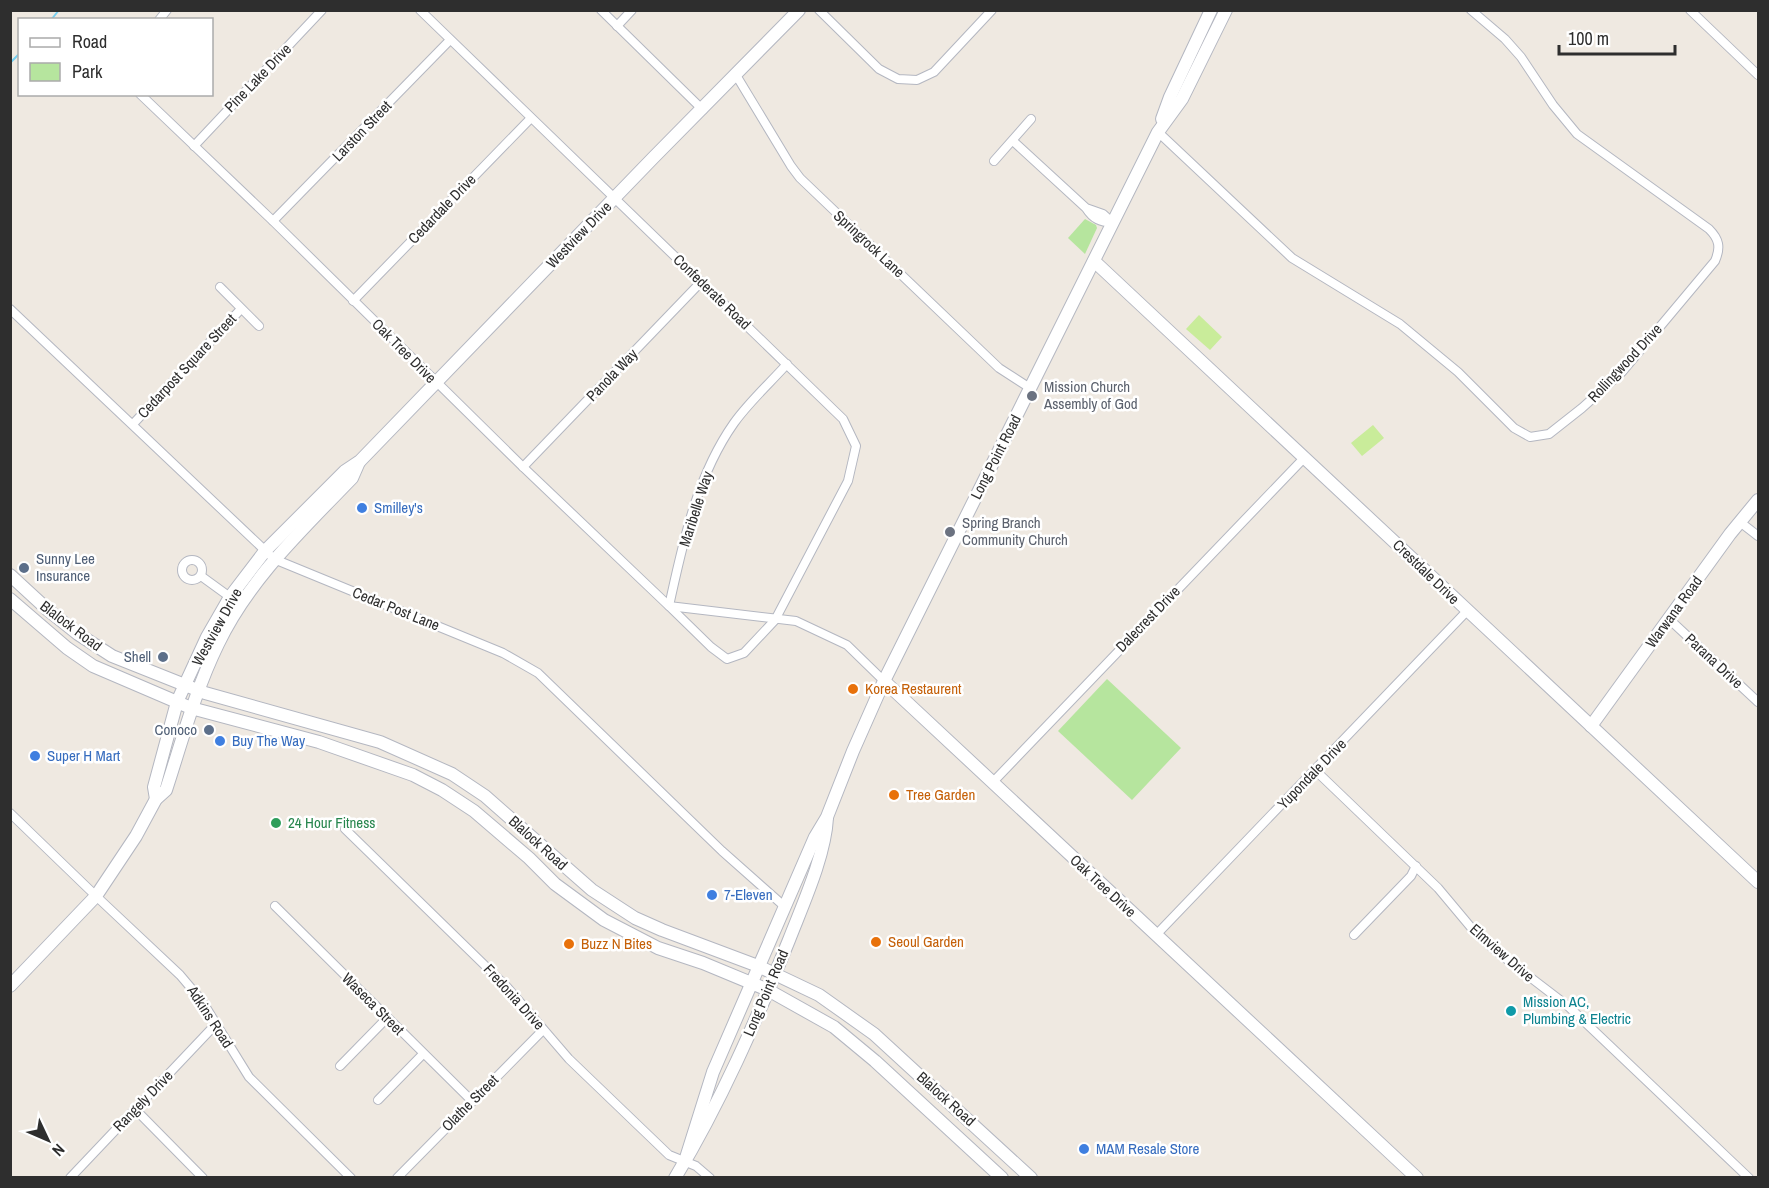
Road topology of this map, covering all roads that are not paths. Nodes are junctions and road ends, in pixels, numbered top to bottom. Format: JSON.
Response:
{"nodes":[{"id":1,"x":322,"y":10,"type":"edge"},
{"id":2,"x":420,"y":10,"type":"edge"},
{"id":3,"x":601,"y":10,"type":"edge"},
{"id":4,"x":632,"y":10,"type":"edge"},
{"id":5,"x":799,"y":10,"type":"edge"},
{"id":6,"x":819,"y":10,"type":"edge"},
{"id":7,"x":992,"y":10,"type":"edge"},
{"id":8,"x":1211,"y":10,"type":"edge"},
{"id":9,"x":1226,"y":10,"type":"edge"},
{"id":10,"x":1471,"y":10,"type":"edge"},
{"id":11,"x":1690,"y":10,"type":"edge"},
{"id":12,"x":617,"y":26,"type":"junction"},
{"id":13,"x":450,"y":40,"type":"junction"},
{"id":14,"x":736,"y":75,"type":"junction"},
{"id":15,"x":1758,"y":75,"type":"edge"},
{"id":16,"x":143,"y":96,"type":"edge"},
{"id":17,"x":703,"y":110,"type":"junction"},
{"id":18,"x":531,"y":118,"type":"junction"},
{"id":19,"x":1031,"y":119,"type":"dead end"},
{"id":20,"x":1158,"y":132,"type":"junction"},
{"id":21,"x":1013,"y":141,"type":"junction"},
{"id":22,"x":194,"y":146,"type":"junction"},
{"id":23,"x":994,"y":161,"type":"dead end"},
{"id":24,"x":615,"y":198,"type":"junction"},
{"id":25,"x":273,"y":222,"type":"junction"},
{"id":26,"x":1113,"y":223,"type":"junction"},
{"id":27,"x":1094,"y":261,"type":"junction"},
{"id":28,"x":701,"y":282,"type":"junction"},
{"id":29,"x":220,"y":287,"type":"dead end"},
{"id":30,"x":353,"y":301,"type":"junction"},
{"id":31,"x":10,"y":309,"type":"edge"},
{"id":32,"x":242,"y":309,"type":"junction"},
{"id":33,"x":259,"y":326,"type":"dead end"},
{"id":34,"x":787,"y":364,"type":"junction"},
{"id":35,"x":436,"y":382,"type":"junction"},
{"id":36,"x":1030,"y":388,"type":"junction"},
{"id":37,"x":133,"y":424,"type":"junction"},
{"id":38,"x":1305,"y":457,"type":"junction"},
{"id":39,"x":523,"y":467,"type":"junction"},
{"id":40,"x":1758,"y":500,"type":"edge"},
{"id":41,"x":1740,"y":522,"type":"junction"},
{"id":42,"x":1758,"y":536,"type":"edge"},
{"id":43,"x":269,"y":555,"type":"junction"},
{"id":44,"x":10,"y":575,"type":"edge"},
{"id":45,"x":201,"y":576,"type":"dead end"},
{"id":46,"x":230,"y":597,"type":"junction"},
{"id":47,"x":10,"y":599,"type":"edge"},
{"id":48,"x":242,"y":605,"type":"junction"},
{"id":49,"x":669,"y":606,"type":"junction"},
{"id":50,"x":1467,"y":612,"type":"junction"},
{"id":51,"x":1669,"y":619,"type":"junction"},
{"id":52,"x":775,"y":620,"type":"junction"},
{"id":53,"x":78,"y":634,"type":"junction"},
{"id":54,"x":67,"y":648,"type":"junction"},
{"id":55,"x":884,"y":681,"type":"junction"},
{"id":56,"x":185,"y":686,"type":"junction"},
{"id":57,"x":198,"y":691,"type":"junction"},
{"id":58,"x":177,"y":702,"type":"junction"},
{"id":59,"x":1758,"y":702,"type":"edge"},
{"id":60,"x":191,"y":708,"type":"junction"},
{"id":61,"x":1591,"y":726,"type":"junction"},
{"id":62,"x":326,"y":727,"type":"junction"},
{"id":63,"x":318,"y":742,"type":"junction"},
{"id":64,"x":420,"y":758,"type":"junction"},
{"id":65,"x":1315,"y":770,"type":"junction"},
{"id":66,"x":413,"y":775,"type":"junction"},
{"id":67,"x":993,"y":782,"type":"junction"},
{"id":68,"x":156,"y":798,"type":"junction"},
{"id":69,"x":10,"y":813,"type":"edge"},
{"id":70,"x":827,"y":818,"type":"junction"},
{"id":71,"x":345,"y":829,"type":"dead end"},
{"id":72,"x":542,"y":845,"type":"junction"},
{"id":73,"x":529,"y":858,"type":"junction"},
{"id":74,"x":1416,"y":866,"type":"junction"},
{"id":75,"x":1758,"y":882,"type":"edge"},
{"id":76,"x":96,"y":896,"type":"junction"},
{"id":77,"x":275,"y":906,"type":"dead end"},
{"id":78,"x":784,"y":906,"type":"junction"},
{"id":79,"x":635,"y":918,"type":"junction"},
{"id":80,"x":629,"y":934,"type":"junction"},
{"id":81,"x":1156,"y":935,"type":"junction"},
{"id":82,"x":1354,"y":935,"type":"dead end"},
{"id":83,"x":758,"y":966,"type":"junction"},
{"id":84,"x":775,"y":974,"type":"junction"},
{"id":85,"x":751,"y":983,"type":"junction"},
{"id":86,"x":10,"y":986,"type":"edge"},
{"id":87,"x":768,"y":990,"type":"junction"},
{"id":88,"x":387,"y":1018,"type":"junction"},
{"id":89,"x":215,"y":1025,"type":"junction"},
{"id":90,"x":543,"y":1030,"type":"junction"},
{"id":91,"x":888,"y":1046,"type":"junction"},
{"id":92,"x":423,"y":1054,"type":"junction"},
{"id":93,"x":875,"y":1060,"type":"junction"},
{"id":94,"x":340,"y":1066,"type":"dead end"},
{"id":95,"x":378,"y":1100,"type":"dead end"},
{"id":96,"x":472,"y":1101,"type":"junction"},
{"id":97,"x":135,"y":1109,"type":"junction"},
{"id":98,"x":960,"y":1112,"type":"junction"},
{"id":99,"x":947,"y":1126,"type":"junction"},
{"id":100,"x":685,"y":1161,"type":"junction"},
{"id":101,"x":70,"y":1178,"type":"edge"},
{"id":102,"x":203,"y":1178,"type":"edge"},
{"id":103,"x":351,"y":1178,"type":"edge"},
{"id":104,"x":397,"y":1178,"type":"edge"},
{"id":105,"x":675,"y":1178,"type":"edge"},
{"id":106,"x":710,"y":1178,"type":"edge"},
{"id":107,"x":1002,"y":1178,"type":"edge"},
{"id":108,"x":1031,"y":1178,"type":"edge"},
{"id":109,"x":1417,"y":1178,"type":"edge"},
{"id":110,"x":1749,"y":1178,"type":"edge"}],
"edges":[{"from":1,"to":22,"type":"street","name":"Pine Lake Drive"},
{"from":2,"to":13,"type":"street","name":"Confederate Road"},
{"from":3,"to":12,"type":"street"},
{"from":4,"to":12,"type":"street"},
{"from":5,"to":14,"type":"main road","name":"Westview Drive"},
{"from":6,"to":7,"type":"street"},
{"from":8,"to":20,"type":"main road","name":"Long Point Road"},
{"from":9,"to":20,"type":"main road","name":"Long Point Road"},
{"from":10,"to":20,"type":"street","name":"Rollingwood Drive"},
{"from":11,"to":15,"type":"street"},
{"from":12,"to":17,"type":"street"},
{"from":13,"to":18,"type":"street","name":"Confederate Road"},
{"from":13,"to":25,"type":"street","name":"Larston Street"},
{"from":14,"to":17,"type":"main road","name":"Westview Drive"},
{"from":14,"to":36,"type":"street","name":"Springrock Lane"},
{"from":16,"to":22,"type":"street","name":"Oak Tree Drive"},
{"from":17,"to":24,"type":"main road","name":"Westview Drive"},
{"from":18,"to":24,"type":"street","name":"Confederate Road"},
{"from":18,"to":30,"type":"street","name":"Cedardale Drive"},
{"from":19,"to":21,"type":"street"},
{"from":20,"to":26,"type":"main road","name":"Long Point Road"},
{"from":21,"to":23,"type":"street"},
{"from":21,"to":26,"type":"street"},
{"from":22,"to":25,"type":"street","name":"Oak Tree Drive"},
{"from":24,"to":28,"type":"street","name":"Confederate Road"},
{"from":24,"to":35,"type":"main road","name":"Westview Drive"},
{"from":25,"to":30,"type":"street","name":"Oak Tree Drive"},
{"from":26,"to":27,"type":"main road","name":"Long Point Road"},
{"from":27,"to":36,"type":"main road","name":"Long Point Road"},
{"from":27,"to":38,"type":"main road","name":"Crestdale Drive"},
{"from":28,"to":34,"type":"street","name":"Confederate Road"},
{"from":28,"to":39,"type":"street","name":"Panola Way"},
{"from":29,"to":32,"type":"street"},
{"from":30,"to":35,"type":"street","name":"Oak Tree Drive"},
{"from":31,"to":37,"type":"street","name":"Cedar Post Lane"},
{"from":32,"to":33,"type":"street"},
{"from":32,"to":37,"type":"street","name":"Cedarpost Square Street"},
{"from":34,"to":49,"type":"street","name":"Maribelle Way"},
{"from":34,"to":52,"type":"street","name":"Confederate Road"},
{"from":35,"to":39,"type":"street","name":"Oak Tree Drive"},
{"from":35,"to":43,"type":"main road","name":"Westview Drive"},
{"from":36,"to":55,"type":"main road","name":"Long Point Road"},
{"from":37,"to":43,"type":"street","name":"Cedar Post Lane"},
{"from":38,"to":50,"type":"main road","name":"Crestdale Drive"},
{"from":38,"to":67,"type":"street","name":"Dalecrest Drive"},
{"from":39,"to":49,"type":"street","name":"Oak Tree Drive"},
{"from":40,"to":41,"type":"main road","name":"Warwana Road"},
{"from":41,"to":42,"type":"street"},
{"from":41,"to":51,"type":"main road","name":"Warwana Road"},
{"from":43,"to":46,"type":"main road","name":"Westview Drive"},
{"from":43,"to":48,"type":"main road","name":"Westview Drive"},
{"from":43,"to":78,"type":"street","name":"Cedar Post Lane"},
{"from":44,"to":53,"type":"main road","name":"Blalock Road"},
{"from":45,"to":46,"type":"street"},
{"from":46,"to":48,"type":"street"},
{"from":46,"to":56,"type":"main road","name":"Westview Drive"},
{"from":47,"to":54,"type":"main road","name":"Blalock Road"},
{"from":48,"to":57,"type":"main road","name":"Westview Drive"},
{"from":49,"to":52,"type":"street","name":"Oak Tree Drive"},
{"from":49,"to":52,"type":"street","name":"Oak Tree Drive"},
{"from":50,"to":61,"type":"main road","name":"Crestdale Drive"},
{"from":50,"to":65,"type":"street","name":"Yupondale Drive"},
{"from":51,"to":59,"type":"street","name":"Parana Drive"},
{"from":51,"to":61,"type":"main road","name":"Warwana Road"},
{"from":52,"to":55,"type":"street","name":"Oak Tree Drive"},
{"from":53,"to":54,"type":"main road"},
{"from":53,"to":56,"type":"main road","name":"Blalock Road"},
{"from":54,"to":58,"type":"main road","name":"Blalock Road"},
{"from":55,"to":67,"type":"main road","name":"Oak Tree Drive"},
{"from":55,"to":70,"type":"main road","name":"Long Point Road"},
{"from":56,"to":57,"type":"main road","name":"Blalock Road"},
{"from":56,"to":58,"type":"main road","name":"Westview Drive"},
{"from":57,"to":60,"type":"main road","name":"Westview Drive"},
{"from":57,"to":62,"type":"main road","name":"Blalock Road"},
{"from":58,"to":60,"type":"main road","name":"Blalock Road"},
{"from":58,"to":68,"type":"main road","name":"Westview Drive"},
{"from":60,"to":63,"type":"main road","name":"Blalock Road"},
{"from":60,"to":68,"type":"main road","name":"Westview Drive"},
{"from":61,"to":75,"type":"main road","name":"Crestdale Drive"},
{"from":62,"to":63,"type":"main road"},
{"from":62,"to":64,"type":"main road","name":"Blalock Road"},
{"from":63,"to":66,"type":"main road","name":"Blalock Road"},
{"from":64,"to":66,"type":"main road"},
{"from":64,"to":72,"type":"main road","name":"Blalock Road"},
{"from":65,"to":74,"type":"street","name":"Elmview Drive"},
{"from":65,"to":81,"type":"street","name":"Yupondale Drive"},
{"from":66,"to":73,"type":"main road","name":"Blalock Road"},
{"from":67,"to":81,"type":"main road","name":"Oak Tree Drive"},
{"from":68,"to":76,"type":"main road","name":"Westview Drive"},
{"from":69,"to":76,"type":"street","name":"Adkins Road"},
{"from":70,"to":78,"type":"main road","name":"Long Point Road"},
{"from":70,"to":84,"type":"main road","name":"Long Point Road"},
{"from":71,"to":90,"type":"street","name":"Fredonia Drive"},
{"from":72,"to":73,"type":"main road"},
{"from":72,"to":79,"type":"main road","name":"Blalock Road"},
{"from":73,"to":80,"type":"main road","name":"Blalock Road"},
{"from":74,"to":82,"type":"street"},
{"from":74,"to":110,"type":"street","name":"Elmview Drive"},
{"from":76,"to":86,"type":"main road","name":"Westview Drive"},
{"from":76,"to":89,"type":"street","name":"Adkins Road"},
{"from":77,"to":88,"type":"street","name":"Waseca Street"},
{"from":78,"to":83,"type":"main road","name":"Long Point Road"},
{"from":79,"to":80,"type":"main road"},
{"from":79,"to":83,"type":"main road","name":"Blalock Road"},
{"from":80,"to":85,"type":"main road","name":"Blalock Road"},
{"from":81,"to":109,"type":"main road","name":"Oak Tree Drive"},
{"from":83,"to":84,"type":"main road","name":"Blalock Road"},
{"from":83,"to":85,"type":"main road","name":"Long Point Road"},
{"from":84,"to":87,"type":"main road","name":"Long Point Road"},
{"from":84,"to":91,"type":"main road","name":"Blalock Road"},
{"from":85,"to":87,"type":"main road","name":"Blalock Road"},
{"from":85,"to":100,"type":"main road","name":"Long Point Road"},
{"from":87,"to":93,"type":"main road","name":"Blalock Road"},
{"from":87,"to":100,"type":"main road","name":"Long Point Road"},
{"from":88,"to":92,"type":"street","name":"Waseca Street"},
{"from":88,"to":94,"type":"street"},
{"from":89,"to":97,"type":"street","name":"Rangely Drive"},
{"from":89,"to":103,"type":"street","name":"Adkins Road"},
{"from":90,"to":96,"type":"street","name":"Olathe Street"},
{"from":90,"to":100,"type":"street","name":"Fredonia Drive"},
{"from":91,"to":93,"type":"main road"},
{"from":91,"to":98,"type":"main road","name":"Blalock Road"},
{"from":92,"to":95,"type":"street"},
{"from":92,"to":96,"type":"street","name":"Waseca Street"},
{"from":93,"to":99,"type":"main road","name":"Blalock Road"},
{"from":96,"to":104,"type":"street","name":"Olathe Street"},
{"from":97,"to":101,"type":"street","name":"Rangely Drive"},
{"from":97,"to":102,"type":"street"},
{"from":98,"to":99,"type":"main road"},
{"from":98,"to":108,"type":"main road","name":"Blalock Road"},
{"from":99,"to":107,"type":"main road","name":"Blalock Road"},
{"from":100,"to":105,"type":"main road","name":"Long Point Road"},
{"from":100,"to":106,"type":"street","name":"Fredonia Drive"}]}
